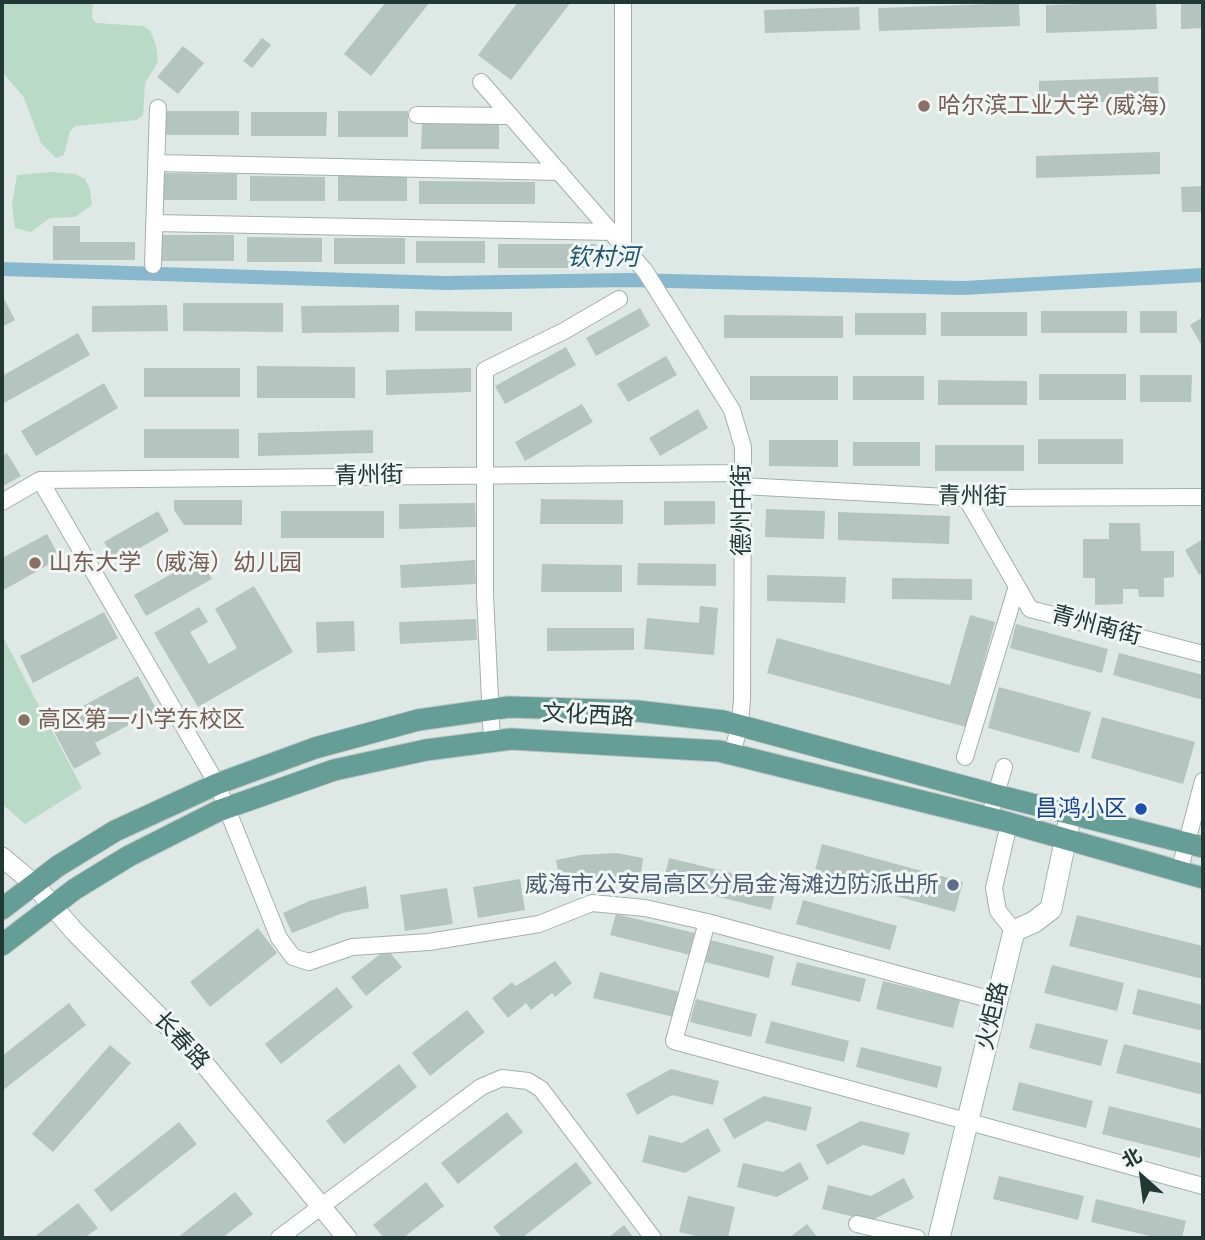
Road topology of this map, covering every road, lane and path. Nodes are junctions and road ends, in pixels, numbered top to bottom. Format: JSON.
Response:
{"nodes":[{"id":1,"x":623,"y":2,"type":"edge"},
{"id":2,"x":481,"y":82,"type":"dead end"},
{"id":3,"x":158,"y":108,"type":"dead end"},
{"id":4,"x":417,"y":115,"type":"dead end"},
{"id":5,"x":511,"y":116,"type":"junction"},
{"id":6,"x":156,"y":163,"type":"junction"},
{"id":7,"x":560,"y":172,"type":"junction"},
{"id":8,"x":154,"y":223,"type":"junction"},
{"id":9,"x":618,"y":238,"type":"junction"},
{"id":10,"x":153,"y":265,"type":"dead end"},
{"id":11,"x":619,"y":299,"type":"dead end"},
{"id":12,"x":485,"y":475,"type":"junction"},
{"id":13,"x":40,"y":480,"type":"junction"},
{"id":14,"x":742,"y":480,"type":"junction"},
{"id":15,"x":1203,"y":497,"type":"edge"},
{"id":16,"x":966,"y":498,"type":"junction"},
{"id":17,"x":2,"y":502,"type":"edge"},
{"id":18,"x":1017,"y":586,"type":"junction"},
{"id":19,"x":1203,"y":654,"type":"edge"},
{"id":20,"x":490,"y":710,"type":"junction"},
{"id":21,"x":740,"y":724,"type":"junction"},
{"id":22,"x":492,"y":741,"type":"junction"},
{"id":23,"x":732,"y":754,"type":"junction"},
{"id":24,"x":965,"y":757,"type":"dead end"},
{"id":25,"x":1004,"y":767,"type":"dead end"},
{"id":26,"x":1203,"y":781,"type":"edge"},
{"id":27,"x":216,"y":784,"type":"junction"},
{"id":28,"x":996,"y":795,"type":"junction"},
{"id":29,"x":227,"y":808,"type":"junction"},
{"id":30,"x":1071,"y":813,"type":"junction"},
{"id":31,"x":999,"y":821,"type":"junction"},
{"id":32,"x":1066,"y":840,"type":"junction"},
{"id":33,"x":1195,"y":844,"type":"edge"},
{"id":34,"x":2,"y":857,"type":"edge"},
{"id":35,"x":1179,"y":872,"type":"junction"},
{"id":36,"x":1203,"y":878,"type":"edge"},
{"id":37,"x":34,"y":884,"type":"junction"},
{"id":38,"x":52,"y":906,"type":"junction"},
{"id":39,"x":2,"y":909,"type":"edge"},
{"id":40,"x":707,"y":922,"type":"junction"},
{"id":41,"x":1014,"y":932,"type":"junction"},
{"id":42,"x":2,"y":945,"type":"edge"},
{"id":43,"x":996,"y":1001,"type":"junction"},
{"id":44,"x":969,"y":1122,"type":"junction"},
{"id":45,"x":1203,"y":1186,"type":"edge"},
{"id":46,"x":322,"y":1208,"type":"junction"},
{"id":47,"x":857,"y":1224,"type":"dead end"},
{"id":48,"x":279,"y":1238,"type":"edge"},
{"id":49,"x":347,"y":1238,"type":"edge"},
{"id":50,"x":653,"y":1238,"type":"edge"},
{"id":51,"x":917,"y":1238,"type":"edge"},
{"id":52,"x":939,"y":1238,"type":"edge"}],
"edges":[{"from":1,"to":9,"type":"street"},
{"from":2,"to":5,"type":"street","name":"德州中街"},
{"from":3,"to":6,"type":"street"},
{"from":4,"to":5,"type":"street"},
{"from":5,"to":7,"type":"street","name":"德州中街"},
{"from":6,"to":7,"type":"street"},
{"from":6,"to":8,"type":"street"},
{"from":7,"to":9,"type":"street","name":"德州中街"},
{"from":8,"to":9,"type":"street"},
{"from":8,"to":10,"type":"street"},
{"from":9,"to":14,"type":"street","name":"德州中街"},
{"from":11,"to":12,"type":"street"},
{"from":12,"to":13,"type":"street","name":"青州街"},
{"from":12,"to":14,"type":"street","name":"青州街"},
{"from":12,"to":20,"type":"street"},
{"from":13,"to":17,"type":"street","name":"青州街"},
{"from":13,"to":27,"type":"street"},
{"from":14,"to":16,"type":"street","name":"青州街"},
{"from":14,"to":21,"type":"street","name":"德州中街"},
{"from":15,"to":16,"type":"street","name":"青州街"},
{"from":16,"to":18,"type":"street","name":"青州南街"},
{"from":18,"to":19,"type":"street","name":"青州南街"},
{"from":18,"to":24,"type":"street"},
{"from":20,"to":21,"type":"main road","name":"文化西路"},
{"from":20,"to":22,"type":"street"},
{"from":20,"to":27,"type":"main road","name":"文化西路"},
{"from":21,"to":23,"type":"street","name":"德州中街"},
{"from":21,"to":28,"type":"main road","name":"文化西路"},
{"from":22,"to":23,"type":"main road","name":"文化西路"},
{"from":22,"to":29,"type":"main road","name":"文化西路"},
{"from":23,"to":31,"type":"main road","name":"文化西路"},
{"from":25,"to":28,"type":"street"},
{"from":26,"to":33,"type":"street"},
{"from":27,"to":29,"type":"street"},
{"from":27,"to":37,"type":"main road","name":"文化西路"},
{"from":28,"to":30,"type":"main road","name":"文化西路"},
{"from":28,"to":31,"type":"street"},
{"from":29,"to":38,"type":"main road","name":"文化西路"},
{"from":29,"to":40,"type":"street"},
{"from":30,"to":32,"type":"main road"},
{"from":30,"to":33,"type":"main road","name":"文化西路"},
{"from":31,"to":32,"type":"main road","name":"文化西路"},
{"from":31,"to":41,"type":"street"},
{"from":32,"to":35,"type":"main road","name":"文化西路"},
{"from":32,"to":41,"type":"main road"},
{"from":33,"to":35,"type":"street"},
{"from":34,"to":37,"type":"street","name":"长春路"},
{"from":35,"to":36,"type":"main road","name":"文化西路"},
{"from":37,"to":38,"type":"street","name":"长春路"},
{"from":37,"to":39,"type":"main road","name":"文化西路"},
{"from":38,"to":42,"type":"main road","name":"文化西路"},
{"from":38,"to":46,"type":"street","name":"长春路"},
{"from":40,"to":43,"type":"street"},
{"from":40,"to":44,"type":"street"},
{"from":41,"to":43,"type":"main road","name":"火炬路"},
{"from":43,"to":44,"type":"main road","name":"火炬路"},
{"from":44,"to":45,"type":"street"},
{"from":44,"to":52,"type":"main road","name":"火炬路"},
{"from":46,"to":48,"type":"street"},
{"from":46,"to":49,"type":"street","name":"长春路"},
{"from":46,"to":50,"type":"street"},
{"from":47,"to":51,"type":"street"}]}
